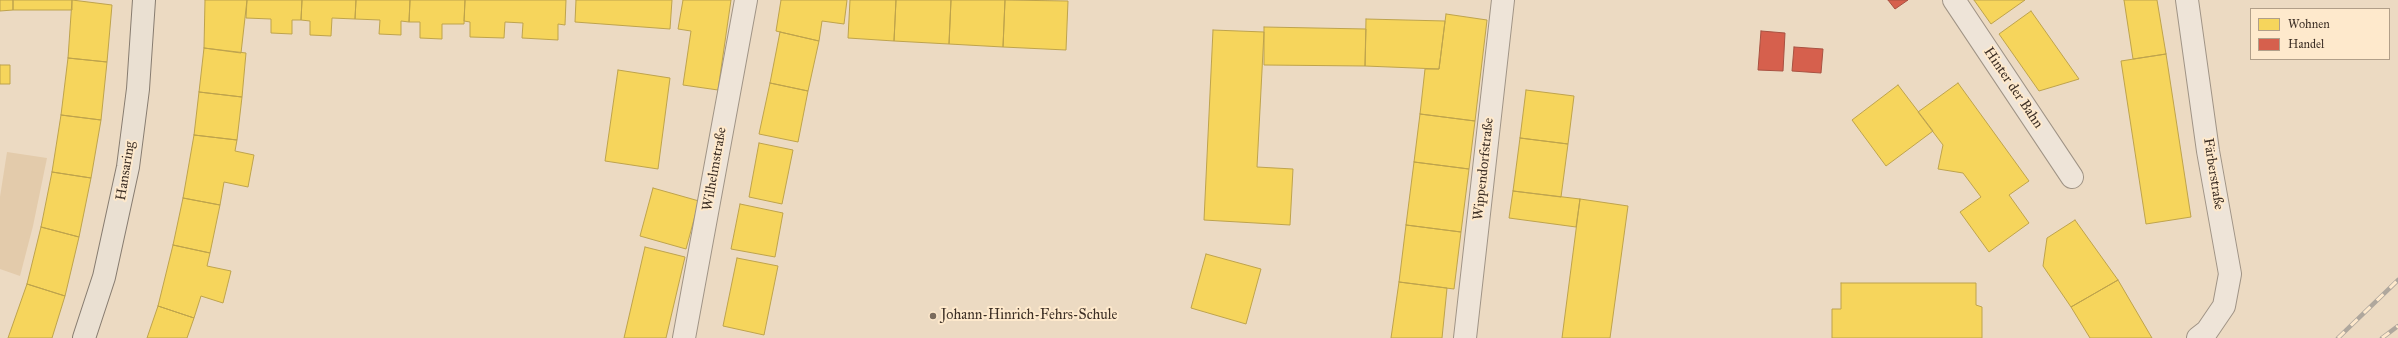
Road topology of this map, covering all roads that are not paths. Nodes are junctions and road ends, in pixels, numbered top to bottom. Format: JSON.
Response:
{"nodes":[{"id":1,"x":144,"y":0,"type":"edge"},
{"id":2,"x":746,"y":0,"type":"edge"},
{"id":3,"x":1503,"y":0,"type":"edge"},
{"id":4,"x":1954,"y":0,"type":"edge"},
{"id":5,"x":2188,"y":0,"type":"edge"},
{"id":6,"x":2072,"y":177,"type":"dead end"},
{"id":7,"x":84,"y":338,"type":"edge"},
{"id":8,"x":684,"y":338,"type":"edge"},
{"id":9,"x":1466,"y":338,"type":"edge"},
{"id":10,"x":2198,"y":338,"type":"edge"}],
"edges":[{"from":1,"to":7,"type":"main road","name":"Hansaring"},
{"from":2,"to":8,"type":"street","name":"Wilhelmstraße"},
{"from":3,"to":9,"type":"street","name":"Wippendorfstraße"},
{"from":4,"to":6,"type":"street","name":"Hinter der Bahn"},
{"from":5,"to":10,"type":"street","name":"Färberstraße"}]}
